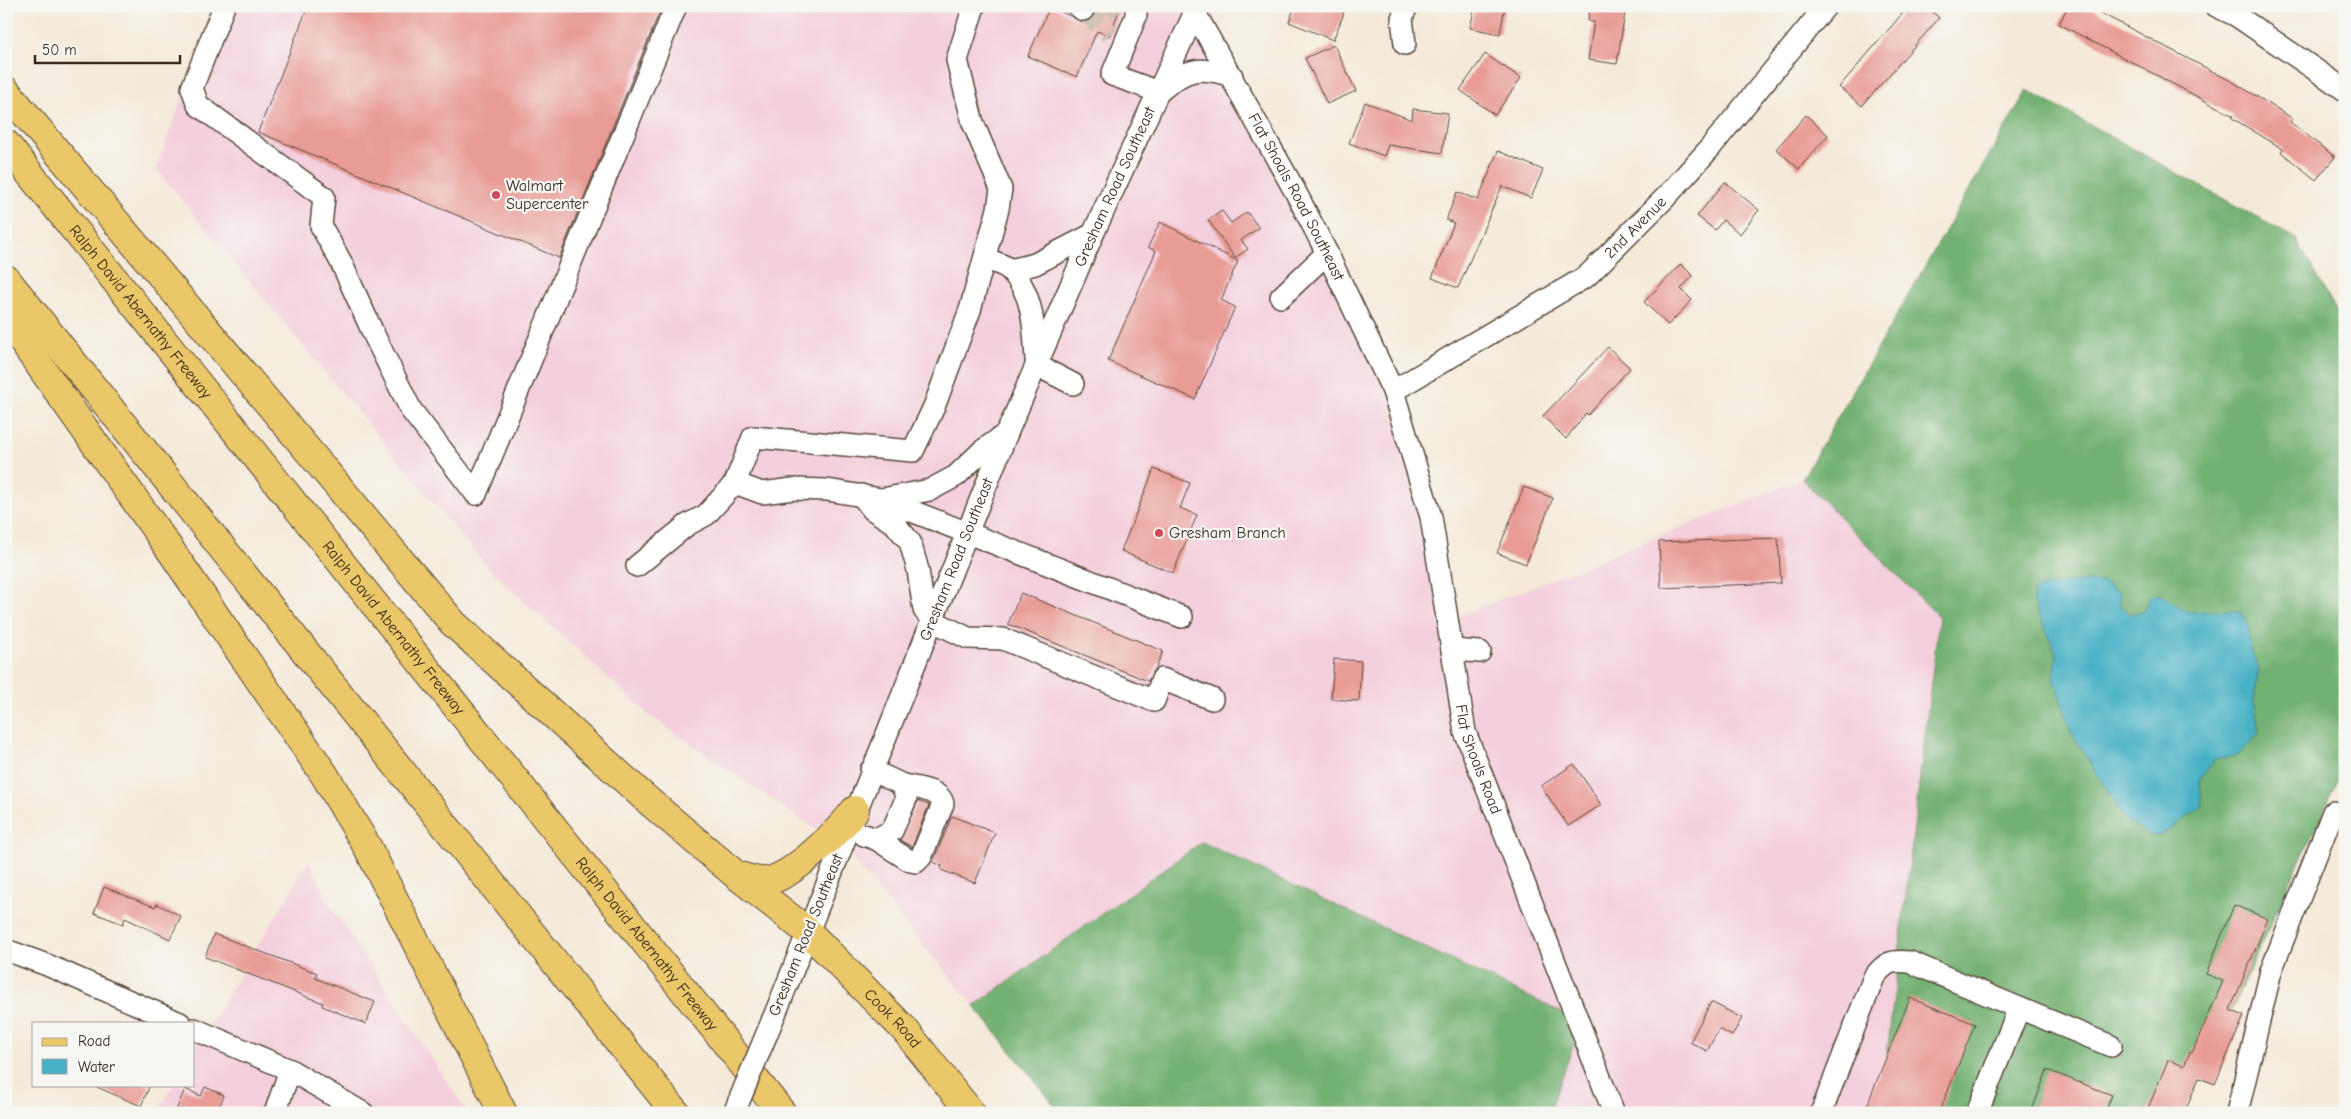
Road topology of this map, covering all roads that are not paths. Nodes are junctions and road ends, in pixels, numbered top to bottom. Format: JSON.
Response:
{"nodes":[{"id":1,"x":224,"y":6,"type":"edge"},
{"id":2,"x":676,"y":6,"type":"edge"},
{"id":3,"x":974,"y":6,"type":"edge"},
{"id":4,"x":1407,"y":6,"type":"edge"},
{"id":5,"x":1826,"y":6,"type":"edge"},
{"id":6,"x":2216,"y":6,"type":"edge"},
{"id":7,"x":1193,"y":9,"type":"edge"},
{"id":8,"x":2240,"y":11,"type":"edge"},
{"id":9,"x":1129,"y":15,"type":"edge"},
{"id":10,"x":1405,"y":44,"type":"dead end"},
{"id":11,"x":1232,"y":76,"type":"junction"},
{"id":12,"x":2345,"y":90,"type":"edge"},
{"id":13,"x":6,"y":91,"type":"edge"},
{"id":14,"x":1159,"y":92,"type":"junction"},
{"id":15,"x":6,"y":144,"type":"edge"},
{"id":16,"x":1093,"y":234,"type":"junction"},
{"id":17,"x":1327,"y":253,"type":"junction"},
{"id":18,"x":986,"y":259,"type":"junction"},
{"id":19,"x":1010,"y":270,"type":"junction"},
{"id":20,"x":6,"y":279,"type":"edge"},
{"id":21,"x":1281,"y":297,"type":"dead end"},
{"id":22,"x":6,"y":318,"type":"edge"},
{"id":23,"x":1036,"y":365,"type":"junction"},
{"id":24,"x":1073,"y":384,"type":"dead end"},
{"id":25,"x":1393,"y":391,"type":"junction"},
{"id":26,"x":1007,"y":434,"type":"junction"},
{"id":27,"x":735,"y":483,"type":"junction"},
{"id":28,"x":871,"y":497,"type":"junction"},
{"id":29,"x":968,"y":533,"type":"junction"},
{"id":30,"x":637,"y":566,"type":"dead end"},
{"id":31,"x":1182,"y":617,"type":"dead end"},
{"id":32,"x":933,"y":621,"type":"junction"},
{"id":33,"x":1452,"y":650,"type":"junction"},
{"id":34,"x":1480,"y":652,"type":"dead end"},
{"id":35,"x":1212,"y":698,"type":"dead end"},
{"id":36,"x":871,"y":770,"type":"junction"},
{"id":37,"x":903,"y":786,"type":"junction"},
{"id":38,"x":2333,"y":812,"type":"dead end"},
{"id":39,"x":851,"y":820,"type":"junction"},
{"id":40,"x":876,"y":838,"type":"junction"},
{"id":41,"x":735,"y":874,"type":"junction"},
{"id":42,"x":808,"y":932,"type":"junction"},
{"id":43,"x":6,"y":950,"type":"edge"},
{"id":44,"x":2019,"y":1008,"type":"junction"},
{"id":45,"x":178,"y":1022,"type":"edge"},
{"id":46,"x":195,"y":1029,"type":"edge"},
{"id":47,"x":2111,"y":1046,"type":"dead end"},
{"id":48,"x":290,"y":1070,"type":"junction"},
{"id":49,"x":340,"y":1106,"type":"edge"},
{"id":50,"x":275,"y":1113,"type":"edge"},
{"id":51,"x":363,"y":1113,"type":"edge"},
{"id":52,"x":503,"y":1113,"type":"edge"},
{"id":53,"x":676,"y":1113,"type":"edge"},
{"id":54,"x":734,"y":1113,"type":"edge"},
{"id":55,"x":782,"y":1113,"type":"edge"},
{"id":56,"x":971,"y":1113,"type":"edge"},
{"id":57,"x":1614,"y":1113,"type":"edge"},
{"id":58,"x":1821,"y":1113,"type":"edge"},
{"id":59,"x":1977,"y":1113,"type":"edge"},
{"id":60,"x":2237,"y":1113,"type":"edge"}],
"edges":[{"from":1,"to":2,"type":"street"},
{"from":3,"to":18,"type":"street"},
{"from":4,"to":10,"type":"street"},
{"from":5,"to":25,"type":"street","name":"2nd Avenue"},
{"from":6,"to":8,"type":"street"},
{"from":7,"to":11,"type":"street","name":"Flat Shoals Road Southeast"},
{"from":7,"to":14,"type":"street","name":"Gresham Road Southeast"},
{"from":8,"to":12,"type":"street"},
{"from":9,"to":14,"type":"street"},
{"from":11,"to":14,"type":"street"},
{"from":11,"to":17,"type":"street","name":"Flat Shoals Road Southeast"},
{"from":13,"to":41,"type":"main road","name":"Cook Road"},
{"from":14,"to":16,"type":"street","name":"Gresham Road Southeast"},
{"from":15,"to":55,"type":"main road","name":"Ralph David Abernathy Freeway"},
{"from":16,"to":19,"type":"street"},
{"from":16,"to":23,"type":"street","name":"Gresham Road Southeast"},
{"from":17,"to":21,"type":"street"},
{"from":17,"to":25,"type":"street","name":"Flat Shoals Road Southeast"},
{"from":18,"to":19,"type":"street"},
{"from":18,"to":27,"type":"street"},
{"from":19,"to":23,"type":"street"},
{"from":20,"to":53,"type":"main road"},
{"from":22,"to":52,"type":"main road"},
{"from":23,"to":24,"type":"street"},
{"from":23,"to":26,"type":"street","name":"Gresham Road Southeast"},
{"from":25,"to":33,"type":"street","name":"Flat Shoals Road"},
{"from":26,"to":28,"type":"street"},
{"from":26,"to":29,"type":"street","name":"Gresham Road Southeast"},
{"from":27,"to":28,"type":"street"},
{"from":27,"to":30,"type":"street"},
{"from":28,"to":29,"type":"street"},
{"from":28,"to":32,"type":"street"},
{"from":29,"to":31,"type":"street"},
{"from":29,"to":32,"type":"street","name":"Gresham Road Southeast"},
{"from":32,"to":35,"type":"street"},
{"from":32,"to":36,"type":"street","name":"Gresham Road Southeast"},
{"from":33,"to":34,"type":"street"},
{"from":33,"to":57,"type":"street","name":"Flat Shoals Road"},
{"from":36,"to":37,"type":"street"},
{"from":36,"to":39,"type":"street","name":"Gresham Road Southeast"},
{"from":37,"to":40,"type":"street"},
{"from":37,"to":40,"type":"street"},
{"from":38,"to":60,"type":"street"},
{"from":39,"to":40,"type":"street"},
{"from":39,"to":41,"type":"main road"},
{"from":39,"to":42,"type":"street","name":"Gresham Road Southeast"},
{"from":41,"to":42,"type":"main road","name":"Cook Road"},
{"from":42,"to":54,"type":"street","name":"Gresham Road Southeast","bridge":true},
{"from":42,"to":56,"type":"main road","name":"Cook Road"},
{"from":43,"to":45,"type":"street"},
{"from":44,"to":47,"type":"street"},
{"from":44,"to":58,"type":"street"},
{"from":44,"to":59,"type":"street"},
{"from":46,"to":48,"type":"street"},
{"from":48,"to":49,"type":"street"},
{"from":48,"to":50,"type":"street"},
{"from":49,"to":51,"type":"street"}]}
